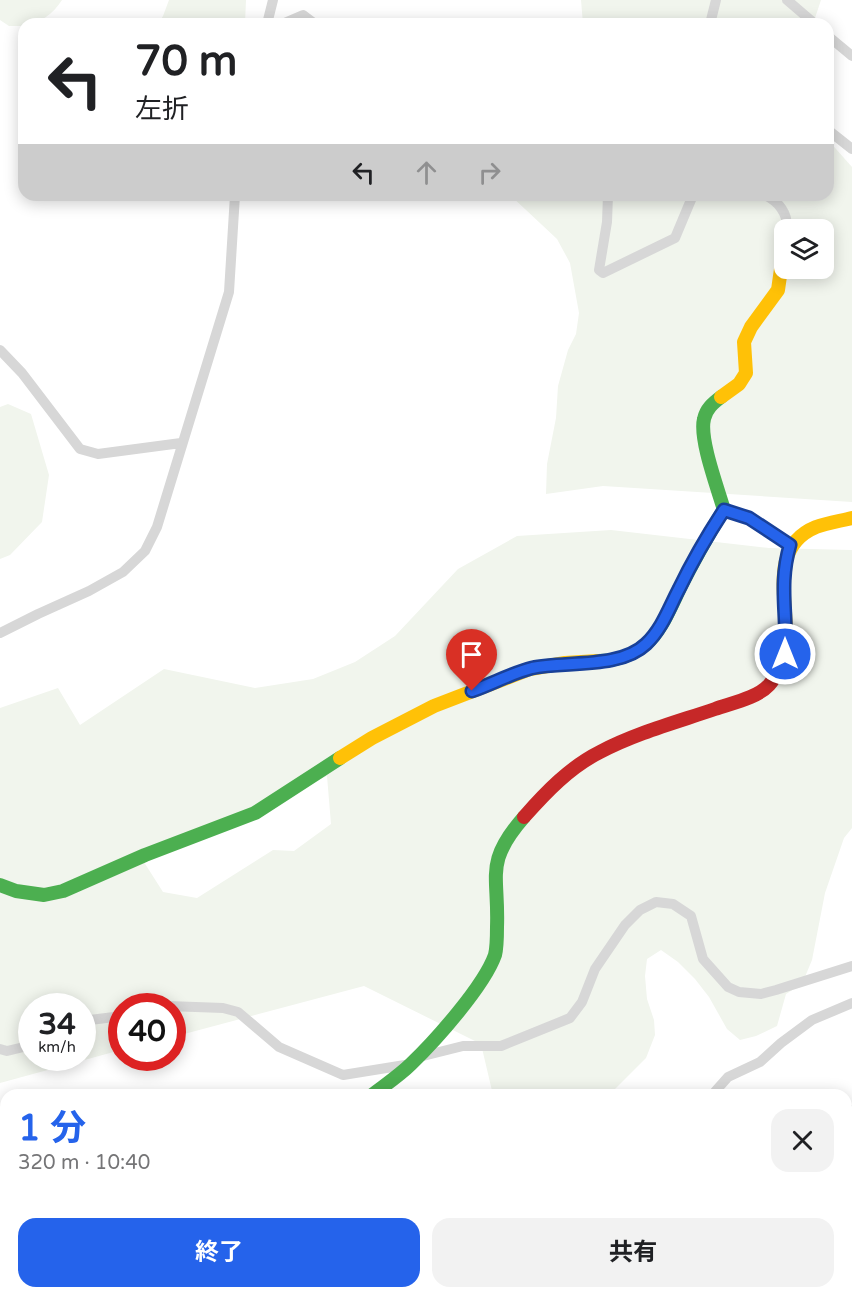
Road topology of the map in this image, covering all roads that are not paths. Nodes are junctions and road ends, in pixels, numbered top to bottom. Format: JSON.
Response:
{"nodes":[{"id":1,"x":273,"y":0,"type":"edge"},
{"id":2,"x":716,"y":0,"type":"edge"},
{"id":3,"x":787,"y":0,"type":"edge"},
{"id":4,"x":268,"y":18,"type":"edge"},
{"id":5,"x":712,"y":18,"type":"edge"},
{"id":6,"x":808,"y":18,"type":"edge"},
{"id":7,"x":834,"y":41,"type":"edge"},
{"id":8,"x":852,"y":56,"type":"edge"},
{"id":9,"x":834,"y":135,"type":"edge"},
{"id":10,"x":852,"y":149,"type":"edge"},
{"id":11,"x":235,"y":201,"type":"edge"},
{"id":12,"x":608,"y":201,"type":"edge"},
{"id":13,"x":690,"y":201,"type":"edge"},
{"id":14,"x":773,"y":201,"type":"edge"},
{"id":15,"x":786,"y":219,"type":"edge"},
{"id":16,"x":780,"y":279,"type":"edge"},
{"id":17,"x":0,"y":350,"type":"edge"},
{"id":18,"x":181,"y":443,"type":"junction"},
{"id":19,"x":724,"y":510,"type":"junction"},
{"id":20,"x":852,"y":518,"type":"edge"},
{"id":21,"x":790,"y":545,"type":"junction"},
{"id":22,"x":0,"y":633,"type":"edge"},
{"id":23,"x":0,"y":885,"type":"edge"},
{"id":24,"x":852,"y":966,"type":"edge"},
{"id":25,"x":852,"y":1003,"type":"edge"},
{"id":26,"x":186,"y":1007,"type":"edge"},
{"id":27,"x":18,"y":1048,"type":"edge"},
{"id":28,"x":0,"y":1049,"type":"edge"},
{"id":29,"x":414,"y":1061,"type":"junction"},
{"id":30,"x":379,"y":1089,"type":"edge"},
{"id":31,"x":717,"y":1089,"type":"edge"}],
"edges":[{"from":1,"to":4,"type":"street"},
{"from":2,"to":5,"type":"street"},
{"from":3,"to":6,"type":"street"},
{"from":7,"to":8,"type":"street"},
{"from":9,"to":10,"type":"street"},
{"from":11,"to":18,"type":"street"},
{"from":12,"to":13,"type":"street"},
{"from":14,"to":15,"type":"street"},
{"from":16,"to":19,"type":"street"},
{"from":17,"to":18,"type":"street"},
{"from":18,"to":22,"type":"street"},
{"from":19,"to":21,"type":"street"},
{"from":19,"to":23,"type":"street"},
{"from":20,"to":21,"type":"street"},
{"from":21,"to":29,"type":"street"},
{"from":24,"to":29,"type":"street"},
{"from":25,"to":31,"type":"street"},
{"from":26,"to":29,"type":"street"},
{"from":27,"to":28,"type":"street"},
{"from":29,"to":30,"type":"street"}]}
